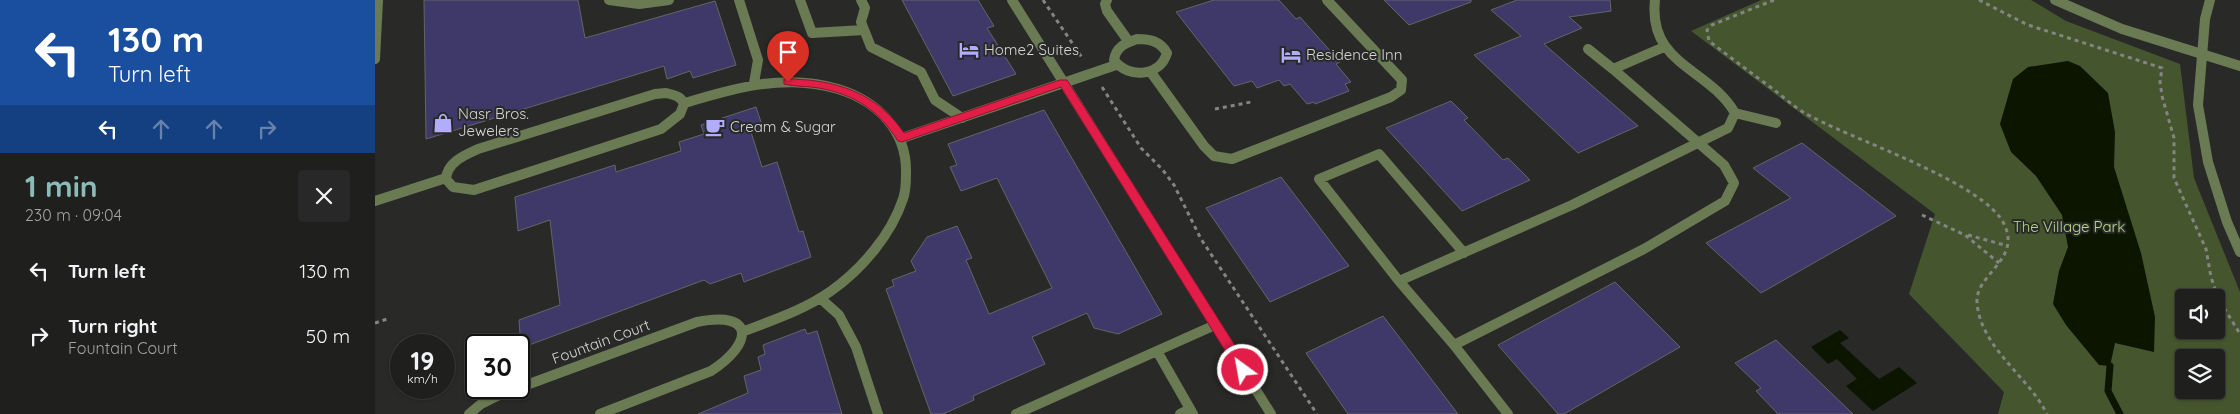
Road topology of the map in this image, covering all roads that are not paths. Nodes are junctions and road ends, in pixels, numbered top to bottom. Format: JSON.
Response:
{"nodes":[{"id":1,"x":377,"y":0,"type":"edge"},
{"id":2,"x":609,"y":0,"type":"edge"},
{"id":3,"x":669,"y":0,"type":"edge"},
{"id":4,"x":739,"y":0,"type":"edge"},
{"id":5,"x":800,"y":0,"type":"edge"},
{"id":6,"x":861,"y":0,"type":"edge"},
{"id":7,"x":1327,"y":0,"type":"edge"},
{"id":8,"x":1655,"y":0,"type":"edge"},
{"id":9,"x":2055,"y":0,"type":"edge"},
{"id":10,"x":2210,"y":0,"type":"edge"},
{"id":11,"x":1016,"y":1,"type":"edge"},
{"id":12,"x":1104,"y":1,"type":"edge"},
{"id":13,"x":864,"y":30,"type":"junction"},
{"id":14,"x":1129,"y":42,"type":"junction"},
{"id":15,"x":1664,"y":47,"type":"junction"},
{"id":16,"x":1588,"y":48,"type":"dead end"},
{"id":17,"x":2202,"y":54,"type":"junction"},
{"id":18,"x":375,"y":59,"type":"edge"},
{"id":19,"x":1116,"y":65,"type":"junction"},
{"id":20,"x":2240,"y":66,"type":"edge"},
{"id":21,"x":1613,"y":69,"type":"junction"},
{"id":22,"x":1150,"y":71,"type":"junction"},
{"id":23,"x":754,"y":83,"type":"junction"},
{"id":24,"x":1064,"y":83,"type":"junction"},
{"id":25,"x":685,"y":103,"type":"junction"},
{"id":26,"x":1735,"y":113,"type":"junction"},
{"id":27,"x":962,"y":118,"type":"junction"},
{"id":28,"x":1776,"y":123,"type":"dead end"},
{"id":29,"x":902,"y":138,"type":"junction"},
{"id":30,"x":1697,"y":143,"type":"junction"},
{"id":31,"x":446,"y":178,"type":"junction"},
{"id":32,"x":375,"y":201,"type":"edge"},
{"id":33,"x":2240,"y":252,"type":"edge"},
{"id":34,"x":1464,"y":253,"type":"junction"},
{"id":35,"x":1399,"y":281,"type":"junction"},
{"id":36,"x":820,"y":298,"type":"junction"},
{"id":37,"x":1215,"y":325,"type":"junction"},
{"id":38,"x":742,"y":332,"type":"junction"},
{"id":39,"x":1454,"y":345,"type":"junction"},
{"id":40,"x":1157,"y":351,"type":"junction"},
{"id":41,"x":1187,"y":412,"type":"edge"},
{"id":42,"x":469,"y":414,"type":"edge"},
{"id":43,"x":600,"y":414,"type":"edge"},
{"id":44,"x":878,"y":414,"type":"edge"},
{"id":45,"x":1016,"y":414,"type":"edge"},
{"id":46,"x":1271,"y":414,"type":"edge"},
{"id":47,"x":1508,"y":414,"type":"edge"}],
"edges":[{"from":1,"to":18,"type":"street"},
{"from":2,"to":3,"type":"street"},
{"from":4,"to":23,"type":"street"},
{"from":5,"to":13,"type":"street"},
{"from":6,"to":13,"type":"street"},
{"from":7,"to":22,"type":"street"},
{"from":8,"to":15,"type":"street"},
{"from":9,"to":17,"type":"street"},
{"from":10,"to":17,"type":"street"},
{"from":11,"to":24,"type":"street"},
{"from":12,"to":14,"type":"street"},
{"from":13,"to":27,"type":"street"},
{"from":14,"to":19,"type":"street"},
{"from":14,"to":22,"type":"street"},
{"from":15,"to":21,"type":"street"},
{"from":15,"to":26,"type":"street"},
{"from":16,"to":21,"type":"street"},
{"from":17,"to":20,"type":"street"},
{"from":17,"to":33,"type":"street"},
{"from":19,"to":22,"type":"street"},
{"from":19,"to":24,"type":"street"},
{"from":21,"to":30,"type":"street"},
{"from":23,"to":25,"type":"street"},
{"from":23,"to":29,"type":"street"},
{"from":24,"to":27,"type":"street"},
{"from":24,"to":37,"type":"street"},
{"from":25,"to":31,"type":"street"},
{"from":25,"to":31,"type":"street"},
{"from":26,"to":28,"type":"street"},
{"from":26,"to":30,"type":"street"},
{"from":27,"to":29,"type":"street"},
{"from":29,"to":36,"type":"street"},
{"from":30,"to":34,"type":"street"},
{"from":30,"to":39,"type":"street"},
{"from":31,"to":32,"type":"street"},
{"from":34,"to":35,"type":"street"},
{"from":34,"to":35,"type":"street"},
{"from":35,"to":39,"type":"street"},
{"from":36,"to":38,"type":"street"},
{"from":36,"to":44,"type":"street"},
{"from":37,"to":40,"type":"street"},
{"from":37,"to":46,"type":"street"},
{"from":38,"to":42,"type":"street","name":"Fountain Court"},
{"from":38,"to":43,"type":"street"},
{"from":39,"to":47,"type":"street"},
{"from":40,"to":41,"type":"street"},
{"from":40,"to":45,"type":"street"}]}
